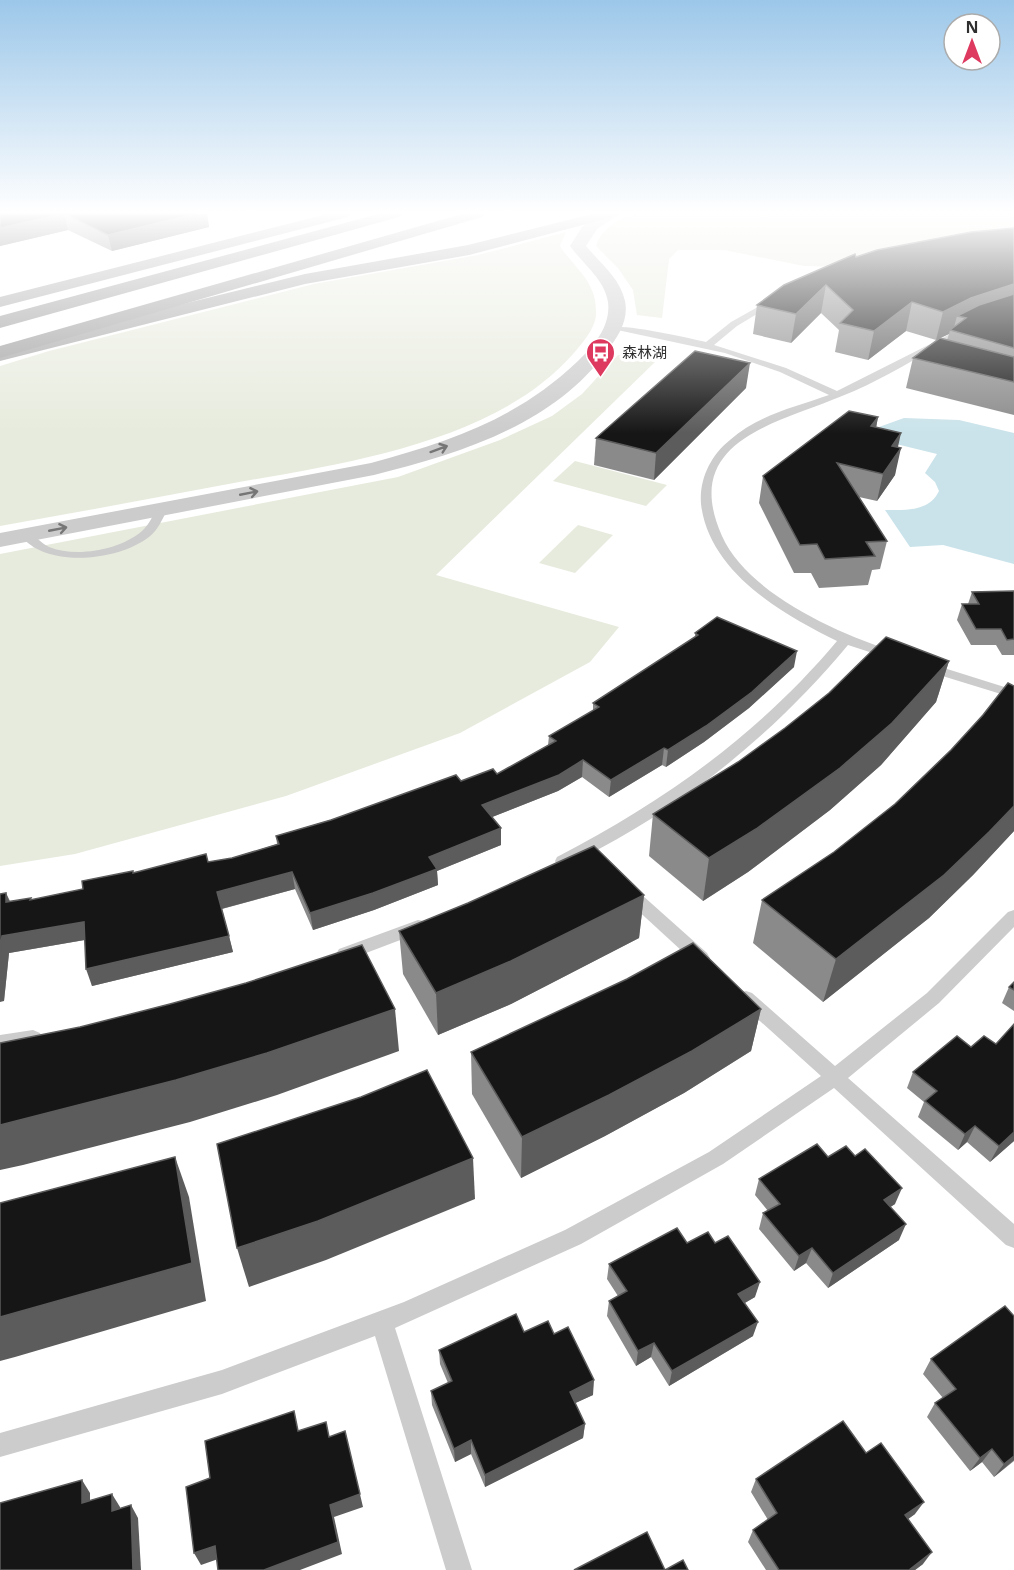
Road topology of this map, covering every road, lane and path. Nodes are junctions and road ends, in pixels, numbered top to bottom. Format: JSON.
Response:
{"nodes":[{"id":1,"x":57,"y":287,"type":"edge"},
{"id":2,"x":126,"y":287,"type":"edge"},
{"id":3,"x":224,"y":287,"type":"edge"},
{"id":4,"x":271,"y":287,"type":"edge"},
{"id":5,"x":612,"y":287,"type":"edge"},
{"id":6,"x":780,"y":298,"type":"edge"},
{"id":7,"x":0,"y":302,"type":"edge"},
{"id":8,"x":0,"y":322,"type":"edge"},
{"id":9,"x":981,"y":324,"type":"edge"},
{"id":10,"x":612,"y":328,"type":"junction"},
{"id":11,"x":708,"y":345,"type":"junction"},
{"id":12,"x":0,"y":353,"type":"edge"},
{"id":13,"x":837,"y":395,"type":"junction"},
{"id":14,"x":161,"y":510,"type":"junction"},
{"id":15,"x":26,"y":535,"type":"junction"},
{"id":16,"x":0,"y":540,"type":"edge"},
{"id":17,"x":845,"y":640,"type":"junction"},
{"id":18,"x":1014,"y":694,"type":"edge"},
{"id":19,"x":582,"y":851,"type":"junction"},
{"id":20,"x":553,"y":866,"type":"edge"},
{"id":21,"x":600,"y":867,"type":"edge"},
{"id":22,"x":617,"y":882,"type":"edge"},
{"id":23,"x":1014,"y":916,"type":"edge"},
{"id":24,"x":438,"y":918,"type":"edge"},
{"id":25,"x":328,"y":960,"type":"edge"},
{"id":26,"x":713,"y":968,"type":"edge"},
{"id":27,"x":730,"y":984,"type":"edge"},
{"id":28,"x":50,"y":1035,"type":"edge"},
{"id":29,"x":0,"y":1043,"type":"edge"},
{"id":30,"x":835,"y":1077,"type":"junction"},
{"id":31,"x":1014,"y":1238,"type":"edge"},
{"id":32,"x":382,"y":1322,"type":"junction"},
{"id":33,"x":0,"y":1445,"type":"edge"},
{"id":34,"x":459,"y":1570,"type":"edge"}],
"edges":[{"from":1,"to":7,"type":"main road"},
{"from":2,"to":8,"type":"highway"},
{"from":3,"to":12,"type":"highway"},
{"from":4,"to":12,"type":"main road"},
{"from":5,"to":10,"type":"street"},
{"from":6,"to":11,"type":"lane"},
{"from":9,"to":13,"type":"lane"},
{"from":10,"to":11,"type":"lane"},
{"from":14,"to":10,"type":"street","one_way":true},
{"from":11,"to":13,"type":"lane"},
{"from":13,"to":17,"type":"lane"},
{"from":15,"to":14,"type":"street","one_way":true},
{"from":14,"to":15,"type":"lane"},
{"from":15,"to":16,"type":"street"},
{"from":17,"to":18,"type":"lane"},
{"from":17,"to":19,"type":"lane"},
{"from":19,"to":20,"type":"lane"},
{"from":19,"to":21,"type":"lane"},
{"from":22,"to":26,"type":"lane"},
{"from":23,"to":30,"type":"lane"},
{"from":24,"to":25,"type":"lane"},
{"from":27,"to":30,"type":"lane"},
{"from":28,"to":29,"type":"lane"},
{"from":30,"to":31,"type":"lane"},
{"from":30,"to":32,"type":"lane"},
{"from":32,"to":33,"type":"lane"},
{"from":32,"to":34,"type":"lane"}]}
